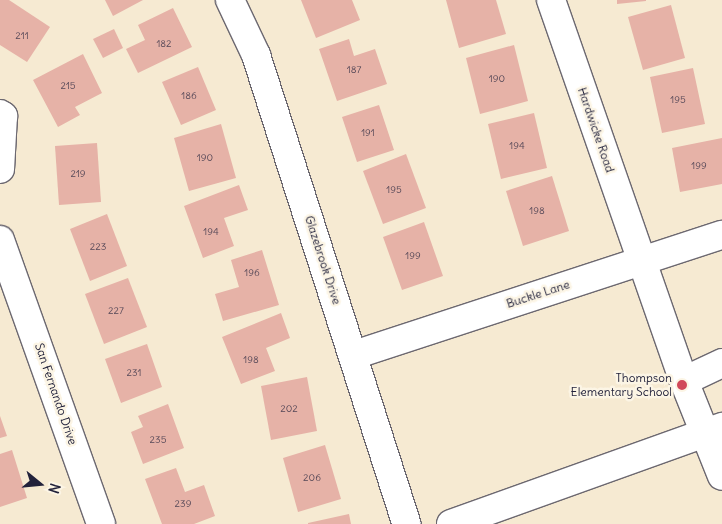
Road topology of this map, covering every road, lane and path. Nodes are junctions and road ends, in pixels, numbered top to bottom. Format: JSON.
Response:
{"nodes":[{"id":1,"x":230,"y":0,"type":"edge"},
{"id":2,"x":551,"y":0,"type":"edge"},
{"id":3,"x":0,"y":114,"type":"edge"},
{"id":4,"x":0,"y":169,"type":"edge"},
{"id":5,"x":722,"y":235,"type":"edge"},
{"id":6,"x":5,"y":252,"type":"edge"},
{"id":7,"x":641,"y":259,"type":"junction"},
{"id":8,"x":354,"y":355,"type":"junction"},
{"id":9,"x":722,"y":364,"type":"edge"},
{"id":10,"x":684,"y":381,"type":"junction"},
{"id":11,"x":713,"y":430,"type":"edge"},
{"id":12,"x":722,"y":476,"type":"edge"},
{"id":13,"x":101,"y":524,"type":"edge"},
{"id":14,"x":408,"y":524,"type":"edge"},
{"id":15,"x":451,"y":524,"type":"edge"}],
"edges":[{"from":1,"to":8,"type":"street","name":"Glazebrook Drive"},
{"from":2,"to":7,"type":"street","name":"Hardwicke Road"},
{"from":3,"to":4,"type":"street"},
{"from":5,"to":7,"type":"street","name":"Buckle Lane"},
{"from":6,"to":13,"type":"street","name":"San Fernando Drive"},
{"from":7,"to":8,"type":"street","name":"Buckle Lane"},
{"from":7,"to":10,"type":"street","name":"Hardwicke Road"},
{"from":8,"to":14,"type":"street","name":"Glazebrook Drive"},
{"from":9,"to":10,"type":"street"},
{"from":10,"to":11,"type":"street","name":"Hardwicke Road"},
{"from":11,"to":12,"type":"street","name":"Hardwicke Road"},
{"from":11,"to":15,"type":"street"}]}
